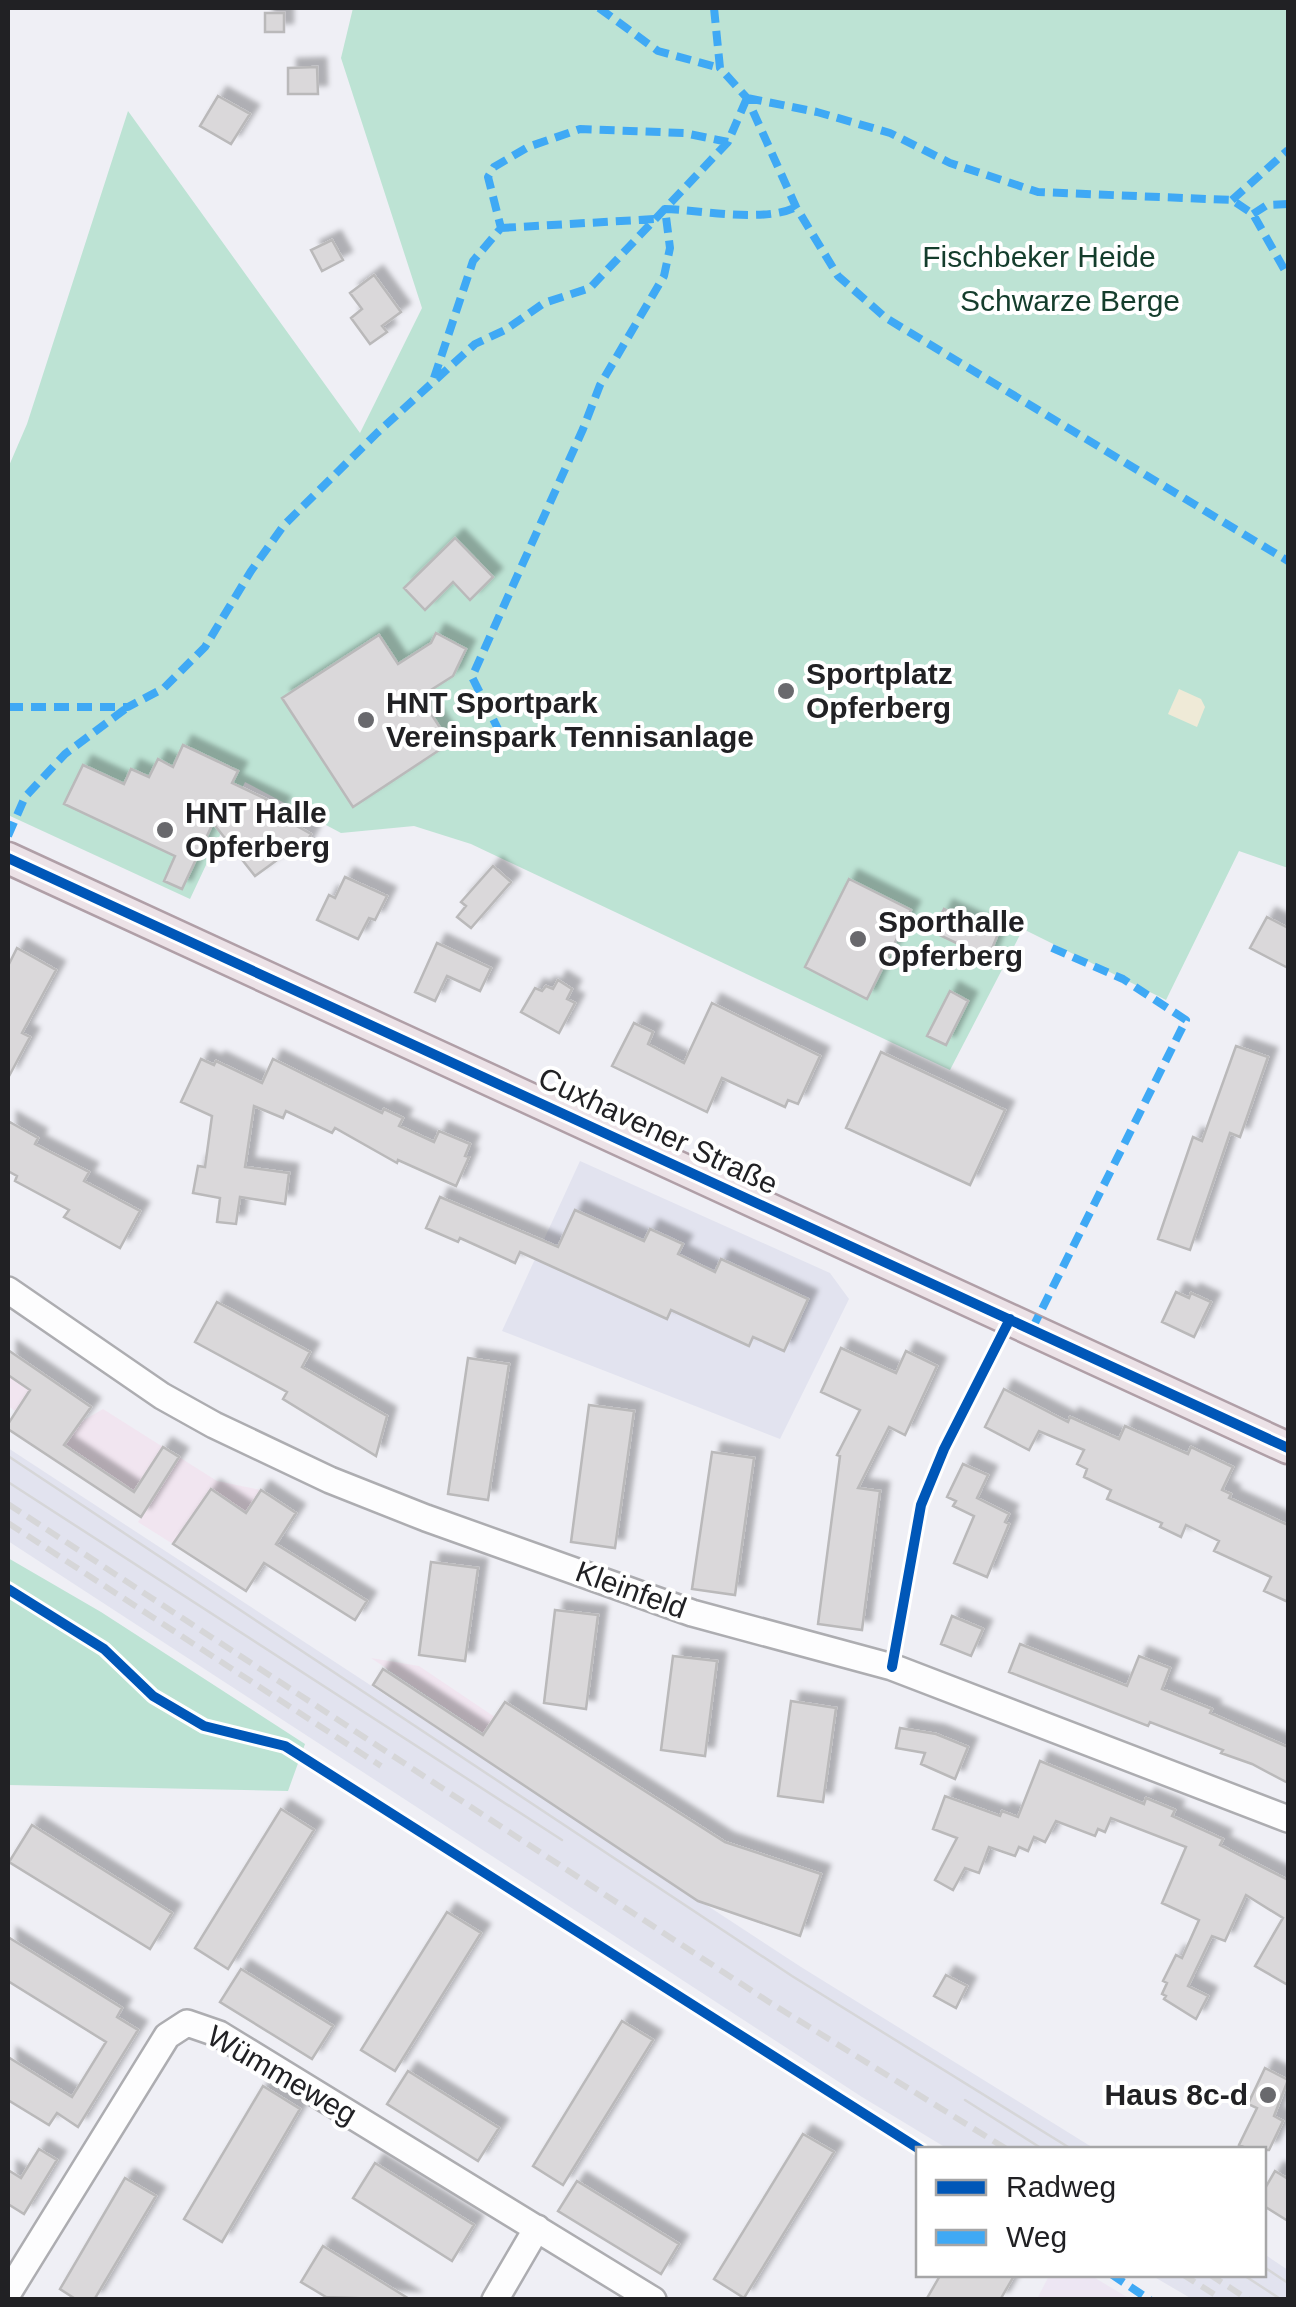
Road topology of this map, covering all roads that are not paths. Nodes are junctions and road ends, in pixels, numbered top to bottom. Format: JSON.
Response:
{"nodes":[{"id":1,"x":8,"y":858,"type":"edge"},
{"id":2,"x":8,"y":1290,"type":"edge"},
{"id":3,"x":1288,"y":1448,"type":"edge"},
{"id":4,"x":1288,"y":1819,"type":"edge"},
{"id":5,"x":537,"y":2228,"type":"junction"},
{"id":6,"x":8,"y":2292,"type":"edge"},
{"id":7,"x":494,"y":2300,"type":"edge"},
{"id":8,"x":653,"y":2300,"type":"edge"}],
"edges":[{"from":1,"to":3,"type":"main road","name":"Cuxhavener Straße"},
{"from":2,"to":4,"type":"street","name":"Kleinfeld"},
{"from":5,"to":6,"type":"street","name":"Wümmeweg"},
{"from":5,"to":7,"type":"street"},
{"from":5,"to":8,"type":"street","name":"Wümmeweg"}]}
